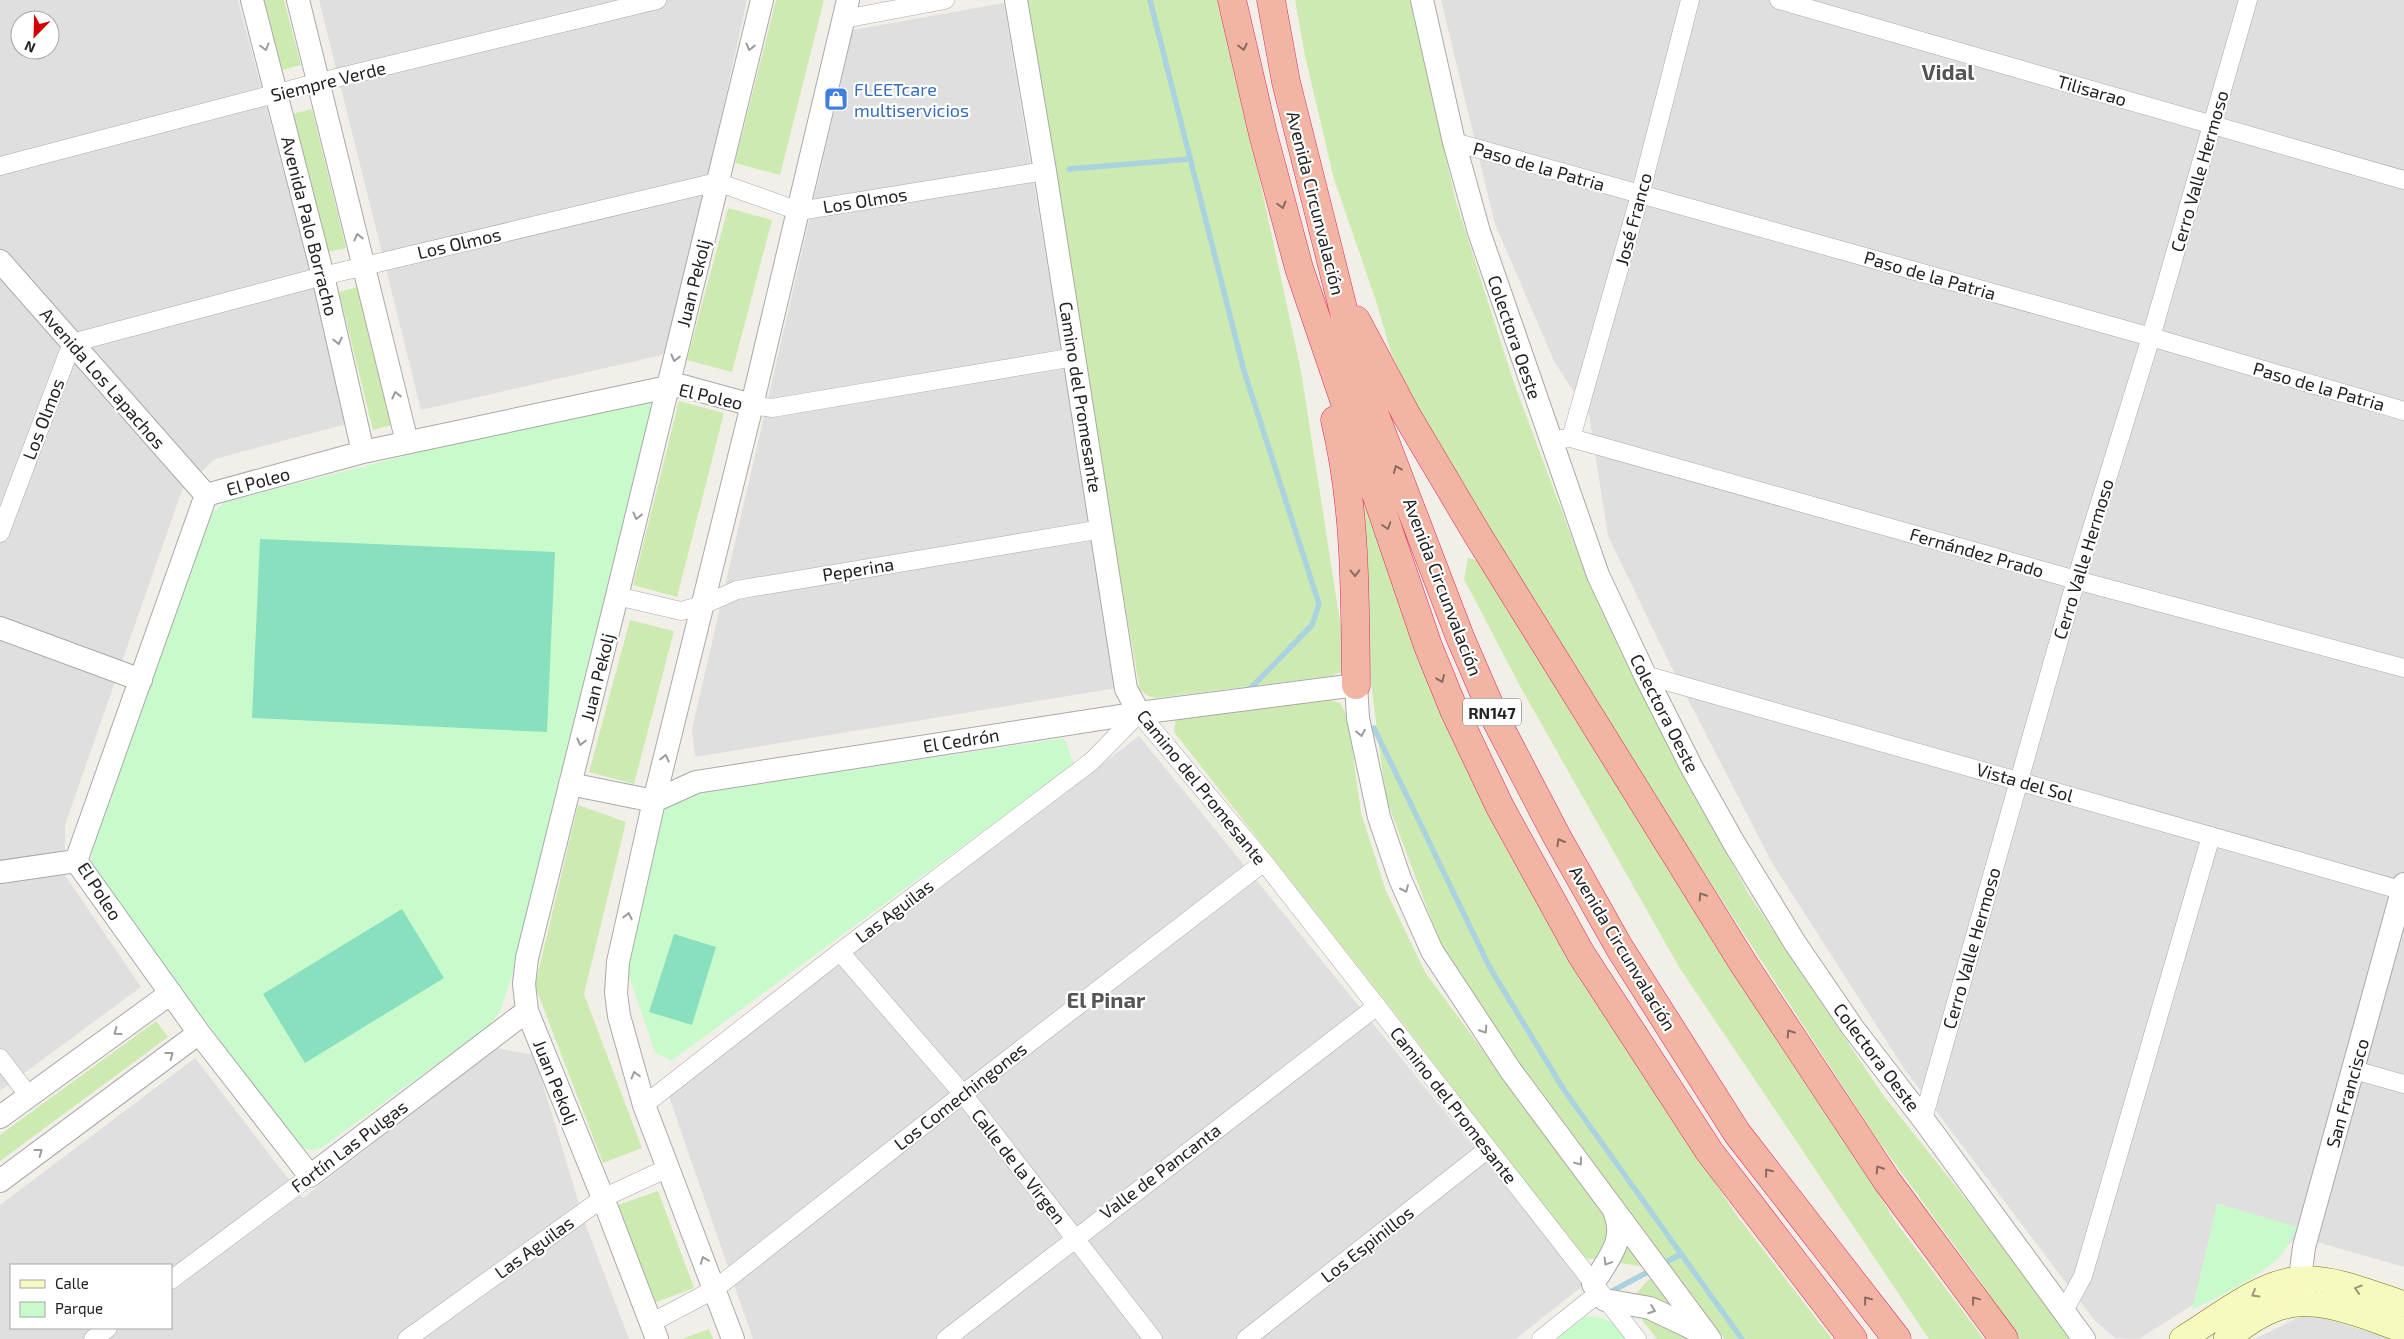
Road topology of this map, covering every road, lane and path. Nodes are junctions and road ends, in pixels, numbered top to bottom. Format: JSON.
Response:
{"nodes":[{"id":1,"x":252,"y":0,"type":"edge"},
{"id":2,"x":298,"y":0,"type":"edge"},
{"id":3,"x":656,"y":0,"type":"edge"},
{"id":4,"x":762,"y":0,"type":"edge"},
{"id":5,"x":945,"y":0,"type":"edge"},
{"id":6,"x":1016,"y":0,"type":"edge"},
{"id":7,"x":1232,"y":0,"type":"edge"},
{"id":8,"x":1271,"y":0,"type":"edge"},
{"id":9,"x":1422,"y":0,"type":"edge"},
{"id":10,"x":1690,"y":0,"type":"edge"},
{"id":11,"x":1779,"y":0,"type":"edge"},
{"id":12,"x":2248,"y":0,"type":"edge"},
{"id":13,"x":846,"y":9,"type":"edge"},
{"id":14,"x":320,"y":82,"type":"junction"},
{"id":15,"x":277,"y":93,"type":"junction"},
{"id":16,"x":2212,"y":125,"type":"junction"},
{"id":17,"x":1454,"y":142,"type":"junction"},
{"id":18,"x":0,"y":166,"type":"edge"},
{"id":19,"x":1045,"y":171,"type":"junction"},
{"id":20,"x":2404,"y":180,"type":"edge"},
{"id":21,"x":717,"y":182,"type":"junction"},
{"id":22,"x":1640,"y":195,"type":"junction"},
{"id":23,"x":799,"y":211,"type":"junction"},
{"id":24,"x":0,"y":261,"type":"edge"},
{"id":25,"x":365,"y":266,"type":"junction"},
{"id":26,"x":1299,"y":268,"type":"junction"},
{"id":27,"x":1334,"y":275,"type":"junction"},
{"id":28,"x":323,"y":276,"type":"junction"},
{"id":29,"x":2152,"y":337,"type":"junction"},
{"id":30,"x":72,"y":343,"type":"junction"},
{"id":31,"x":1075,"y":358,"type":"junction"},
{"id":32,"x":668,"y":386,"type":"junction"},
{"id":33,"x":752,"y":405,"type":"junction"},
{"id":34,"x":2404,"y":411,"type":"edge"},
{"id":35,"x":1561,"y":439,"type":"junction"},
{"id":36,"x":408,"y":442,"type":"junction"},
{"id":37,"x":363,"y":452,"type":"junction"},
{"id":38,"x":206,"y":495,"type":"junction"},
{"id":39,"x":1102,"y":529,"type":"junction"},
{"id":40,"x":0,"y":533,"type":"edge"},
{"id":41,"x":2076,"y":580,"type":"junction"},
{"id":42,"x":617,"y":596,"type":"junction"},
{"id":43,"x":703,"y":605,"type":"junction"},
{"id":44,"x":0,"y":628,"type":"edge"},
{"id":45,"x":2404,"y":668,"type":"edge"},
{"id":46,"x":1644,"y":675,"type":"junction"},
{"id":47,"x":140,"y":680,"type":"junction"},
{"id":48,"x":1356,"y":684,"type":"junction"},
{"id":49,"x":1139,"y":713,"type":"junction"},
{"id":50,"x":2018,"y":780,"type":"junction"},
{"id":51,"x":570,"y":784,"type":"junction"},
{"id":52,"x":654,"y":801,"type":"junction"},
{"id":53,"x":2211,"y":836,"type":"junction"},
{"id":54,"x":76,"y":861,"type":"junction"},
{"id":55,"x":1264,"y":862,"type":"junction"},
{"id":56,"x":0,"y":872,"type":"edge"},
{"id":57,"x":2403,"y":889,"type":"edge"},
{"id":58,"x":840,"y":952,"type":"junction"},
{"id":59,"x":171,"y":993,"type":"junction"},
{"id":60,"x":1377,"y":1006,"type":"junction"},
{"id":61,"x":527,"y":1011,"type":"junction"},
{"id":62,"x":199,"y":1033,"type":"junction"},
{"id":63,"x":0,"y":1058,"type":"edge"},
{"id":64,"x":2354,"y":1070,"type":"junction"},
{"id":65,"x":2404,"y":1084,"type":"edge"},
{"id":66,"x":963,"y":1094,"type":"junction"},
{"id":67,"x":29,"y":1096,"type":"junction"},
{"id":68,"x":644,"y":1105,"type":"junction"},
{"id":69,"x":0,"y":1117,"type":"edge"},
{"id":70,"x":1923,"y":1119,"type":"junction"},
{"id":71,"x":1488,"y":1149,"type":"junction"},
{"id":72,"x":668,"y":1168,"type":"junction"},
{"id":73,"x":310,"y":1176,"type":"junction"},
{"id":74,"x":0,"y":1181,"type":"edge"},
{"id":75,"x":603,"y":1198,"type":"junction"},
{"id":76,"x":1612,"y":1205,"type":"junction"},
{"id":77,"x":1075,"y":1237,"type":"junction"},
{"id":78,"x":172,"y":1279,"type":"edge"},
{"id":79,"x":2300,"y":1279,"type":"junction"},
{"id":80,"x":715,"y":1289,"type":"junction"},
{"id":81,"x":1599,"y":1292,"type":"junction"},
{"id":82,"x":2307,"y":1303,"type":"junction"},
{"id":83,"x":2404,"y":1304,"type":"edge"},
{"id":84,"x":2064,"y":1311,"type":"junction"},
{"id":85,"x":107,"y":1329,"type":"edge"},
{"id":86,"x":2404,"y":1330,"type":"edge"},
{"id":87,"x":654,"y":1331,"type":"edge"},
{"id":88,"x":1708,"y":1337,"type":"edge"},
{"id":89,"x":92,"y":1339,"type":"edge"},
{"id":90,"x":407,"y":1339,"type":"edge"},
{"id":91,"x":733,"y":1339,"type":"edge"},
{"id":92,"x":946,"y":1339,"type":"edge"},
{"id":93,"x":1153,"y":1339,"type":"edge"},
{"id":94,"x":1246,"y":1339,"type":"edge"},
{"id":95,"x":1541,"y":1339,"type":"edge"},
{"id":96,"x":1637,"y":1339,"type":"edge"},
{"id":97,"x":1852,"y":1339,"type":"edge"},
{"id":98,"x":1897,"y":1339,"type":"edge"},
{"id":99,"x":2004,"y":1339,"type":"edge"},
{"id":100,"x":2084,"y":1339,"type":"edge"},
{"id":101,"x":2182,"y":1339,"type":"edge"},
{"id":102,"x":2226,"y":1339,"type":"edge"}],
"edges":[{"from":1,"to":15,"type":"street","name":"Avenida Palo Borracho","one_way":true},
{"from":2,"to":14,"type":"street"},
{"from":3,"to":14,"type":"street","name":"Siempre Verde"},
{"from":4,"to":21,"type":"street","name":"Juan Pekolj","one_way":true},
{"from":5,"to":13,"type":"street"},
{"from":6,"to":19,"type":"street","name":"Camino del Promesante"},
{"from":7,"to":26,"type":"highway","name":"Avenida Circunvalación","number":"RN147","one_way":true},
{"from":8,"to":27,"type":"highway","name":"Avenida Circunvalación","number":"RN147"},
{"from":9,"to":17,"type":"street","name":"Colectora Oeste"},
{"from":10,"to":22,"type":"street","name":"José Franco"},
{"from":11,"to":16,"type":"street","name":"Tilisarao"},
{"from":12,"to":16,"type":"street","name":"Cerro Valle Hermoso"},
{"from":13,"to":23,"type":"street"},
{"from":14,"to":15,"type":"street","name":"Siempre Verde"},
{"from":25,"to":14,"type":"street","one_way":true},
{"from":15,"to":18,"type":"street","name":"Siempre Verde"},
{"from":15,"to":28,"type":"street","name":"Avenida Palo Borracho"},
{"from":16,"to":20,"type":"street","name":"Tilisarao"},
{"from":16,"to":29,"type":"street","name":"Cerro Valle Hermoso"},
{"from":17,"to":22,"type":"street","name":"Paso de la Patria"},
{"from":17,"to":35,"type":"street","name":"Colectora Oeste"},
{"from":19,"to":23,"type":"street","name":"Los Olmos"},
{"from":19,"to":31,"type":"street","name":"Camino del Promesante"},
{"from":21,"to":23,"type":"street","name":"Los Olmos"},
{"from":21,"to":25,"type":"street","name":"Los Olmos"},
{"from":21,"to":32,"type":"street","name":"Juan Pekolj","one_way":true},
{"from":22,"to":29,"type":"street","name":"Paso de la Patria"},
{"from":22,"to":35,"type":"street","name":"José Franco"},
{"from":23,"to":33,"type":"street"},
{"from":24,"to":30,"type":"street","name":"Avenida Los Lapachos"},
{"from":25,"to":28,"type":"street","name":"Los Olmos"},
{"from":36,"to":25,"type":"street","one_way":true},
{"from":26,"to":48,"type":"highway","one_way":true},
{"from":26,"to":97,"type":"highway","name":"Avenida Circunvalación","number":"RN147","one_way":true},
{"from":98,"to":27,"type":"highway","name":"Avenida Circunvalación","number":"RN147","one_way":true},
{"from":99,"to":27,"type":"highway","one_way":true},
{"from":28,"to":30,"type":"street","name":"Los Olmos"},
{"from":28,"to":37,"type":"street","name":"Avenida Palo Borracho","one_way":true},
{"from":29,"to":34,"type":"street","name":"Paso de la Patria"},
{"from":29,"to":41,"type":"street","name":"Cerro Valle Hermoso"},
{"from":30,"to":38,"type":"street","name":"Avenida Los Lapachos"},
{"from":30,"to":40,"type":"street","name":"Los Olmos"},
{"from":31,"to":33,"type":"street","name":"El Poleo"},
{"from":31,"to":39,"type":"street","name":"Camino del Promesante"},
{"from":32,"to":33,"type":"street","name":"El Poleo"},
{"from":32,"to":36,"type":"street","name":"El Poleo"},
{"from":32,"to":42,"type":"street","name":"Juan Pekolj","one_way":true},
{"from":33,"to":43,"type":"street"},
{"from":35,"to":41,"type":"street","name":"Fernández Prado"},
{"from":35,"to":46,"type":"street","name":"Colectora Oeste"},
{"from":36,"to":37,"type":"street","name":"El Poleo"},
{"from":37,"to":38,"type":"street","name":"El Poleo"},
{"from":38,"to":47,"type":"street","name":"El Poleo"},
{"from":39,"to":43,"type":"street","name":"Peperina"},
{"from":39,"to":49,"type":"street","name":"Camino del Promesante"},
{"from":41,"to":45,"type":"street","name":"Fernández Prado"},
{"from":41,"to":50,"type":"street","name":"Cerro Valle Hermoso"},
{"from":42,"to":43,"type":"street","name":"Peperina"},
{"from":42,"to":51,"type":"street","name":"Juan Pekolj","one_way":true},
{"from":52,"to":43,"type":"street","one_way":true},
{"from":44,"to":47,"type":"street"},
{"from":46,"to":50,"type":"street","name":"Vista del Sol"},
{"from":46,"to":70,"type":"street","name":"Colectora Oeste"},
{"from":47,"to":54,"type":"street","name":"El Poleo"},
{"from":48,"to":49,"type":"street","name":"El Cedrón"},
{"from":48,"to":76,"type":"street","one_way":true},
{"from":49,"to":52,"type":"street","name":"El Cedrón"},
{"from":49,"to":55,"type":"street","name":"Camino del Promesante"},
{"from":49,"to":58,"type":"street","name":"Las Aguilas"},
{"from":50,"to":53,"type":"street","name":"Vista del Sol"},
{"from":50,"to":70,"type":"street","name":"Cerro Valle Hermoso"},
{"from":51,"to":52,"type":"street"},
{"from":51,"to":61,"type":"street","name":"Juan Pekolj"},
{"from":68,"to":52,"type":"street","one_way":true},
{"from":53,"to":57,"type":"street","name":"Vista del Sol"},
{"from":53,"to":84,"type":"street"},
{"from":54,"to":56,"type":"street"},
{"from":54,"to":59,"type":"street","name":"El Poleo"},
{"from":55,"to":60,"type":"street","name":"Camino del Promesante"},
{"from":55,"to":66,"type":"street","name":"Los Comechingones"},
{"from":57,"to":64,"type":"street","name":"San Francisco"},
{"from":58,"to":66,"type":"street","name":"Calle de la Virgen"},
{"from":58,"to":68,"type":"street","name":"Las Aguilas"},
{"from":59,"to":62,"type":"street","name":"El Poleo"},
{"from":59,"to":67,"type":"street","one_way":true},
{"from":60,"to":71,"type":"street","name":"Camino del Promesante"},
{"from":60,"to":77,"type":"street","name":"Valle de Pancanta"},
{"from":61,"to":73,"type":"street","name":"Fortín Las Pulgas"},
{"from":61,"to":75,"type":"street","name":"Juan Pekolj"},
{"from":62,"to":73,"type":"street","name":"El Poleo"},
{"from":74,"to":62,"type":"street","one_way":true},
{"from":63,"to":67,"type":"street"},
{"from":64,"to":65,"type":"street"},
{"from":64,"to":79,"type":"street","name":"San Francisco"},
{"from":66,"to":77,"type":"street","name":"Calle de la Virgen"},
{"from":66,"to":80,"type":"street","name":"Los Comechingones"},
{"from":67,"to":69,"type":"street"},
{"from":68,"to":72,"type":"street"},
{"from":70,"to":84,"type":"street","name":"Colectora Oeste"},
{"from":71,"to":81,"type":"street","name":"Camino del Promesante"},
{"from":71,"to":94,"type":"street","name":"Los Espinillos"},
{"from":72,"to":75,"type":"street","name":"Las Aguilas"},
{"from":80,"to":72,"type":"street","one_way":true},
{"from":73,"to":78,"type":"street","name":"Fortín Las Pulgas"},
{"from":75,"to":87,"type":"street","name":"Juan Pekolj"},
{"from":75,"to":90,"type":"street","name":"Las Aguilas"},
{"from":76,"to":81,"type":"street","one_way":true},
{"from":76,"to":88,"type":"street"},
{"from":77,"to":92,"type":"street","name":"Valle de Pancanta"},
{"from":77,"to":93,"type":"street","name":"Calle de la Virgen"},
{"from":79,"to":82,"type":"street","name":"San Francisco"},
{"from":83,"to":79,"type":"main road","one_way":true},
{"from":79,"to":101,"type":"main road","one_way":true},
{"from":80,"to":87,"type":"street","name":"Los Comechingones"},
{"from":80,"to":91,"type":"street"},
{"from":81,"to":88,"type":"street","one_way":true},
{"from":81,"to":95,"type":"street"},
{"from":81,"to":96,"type":"street","name":"Camino del Promesante"},
{"from":82,"to":86,"type":"main road"},
{"from":82,"to":102,"type":"main road"},
{"from":84,"to":100,"type":"street","name":"Colectora Oeste"},
{"from":85,"to":89,"type":"street"}]}
